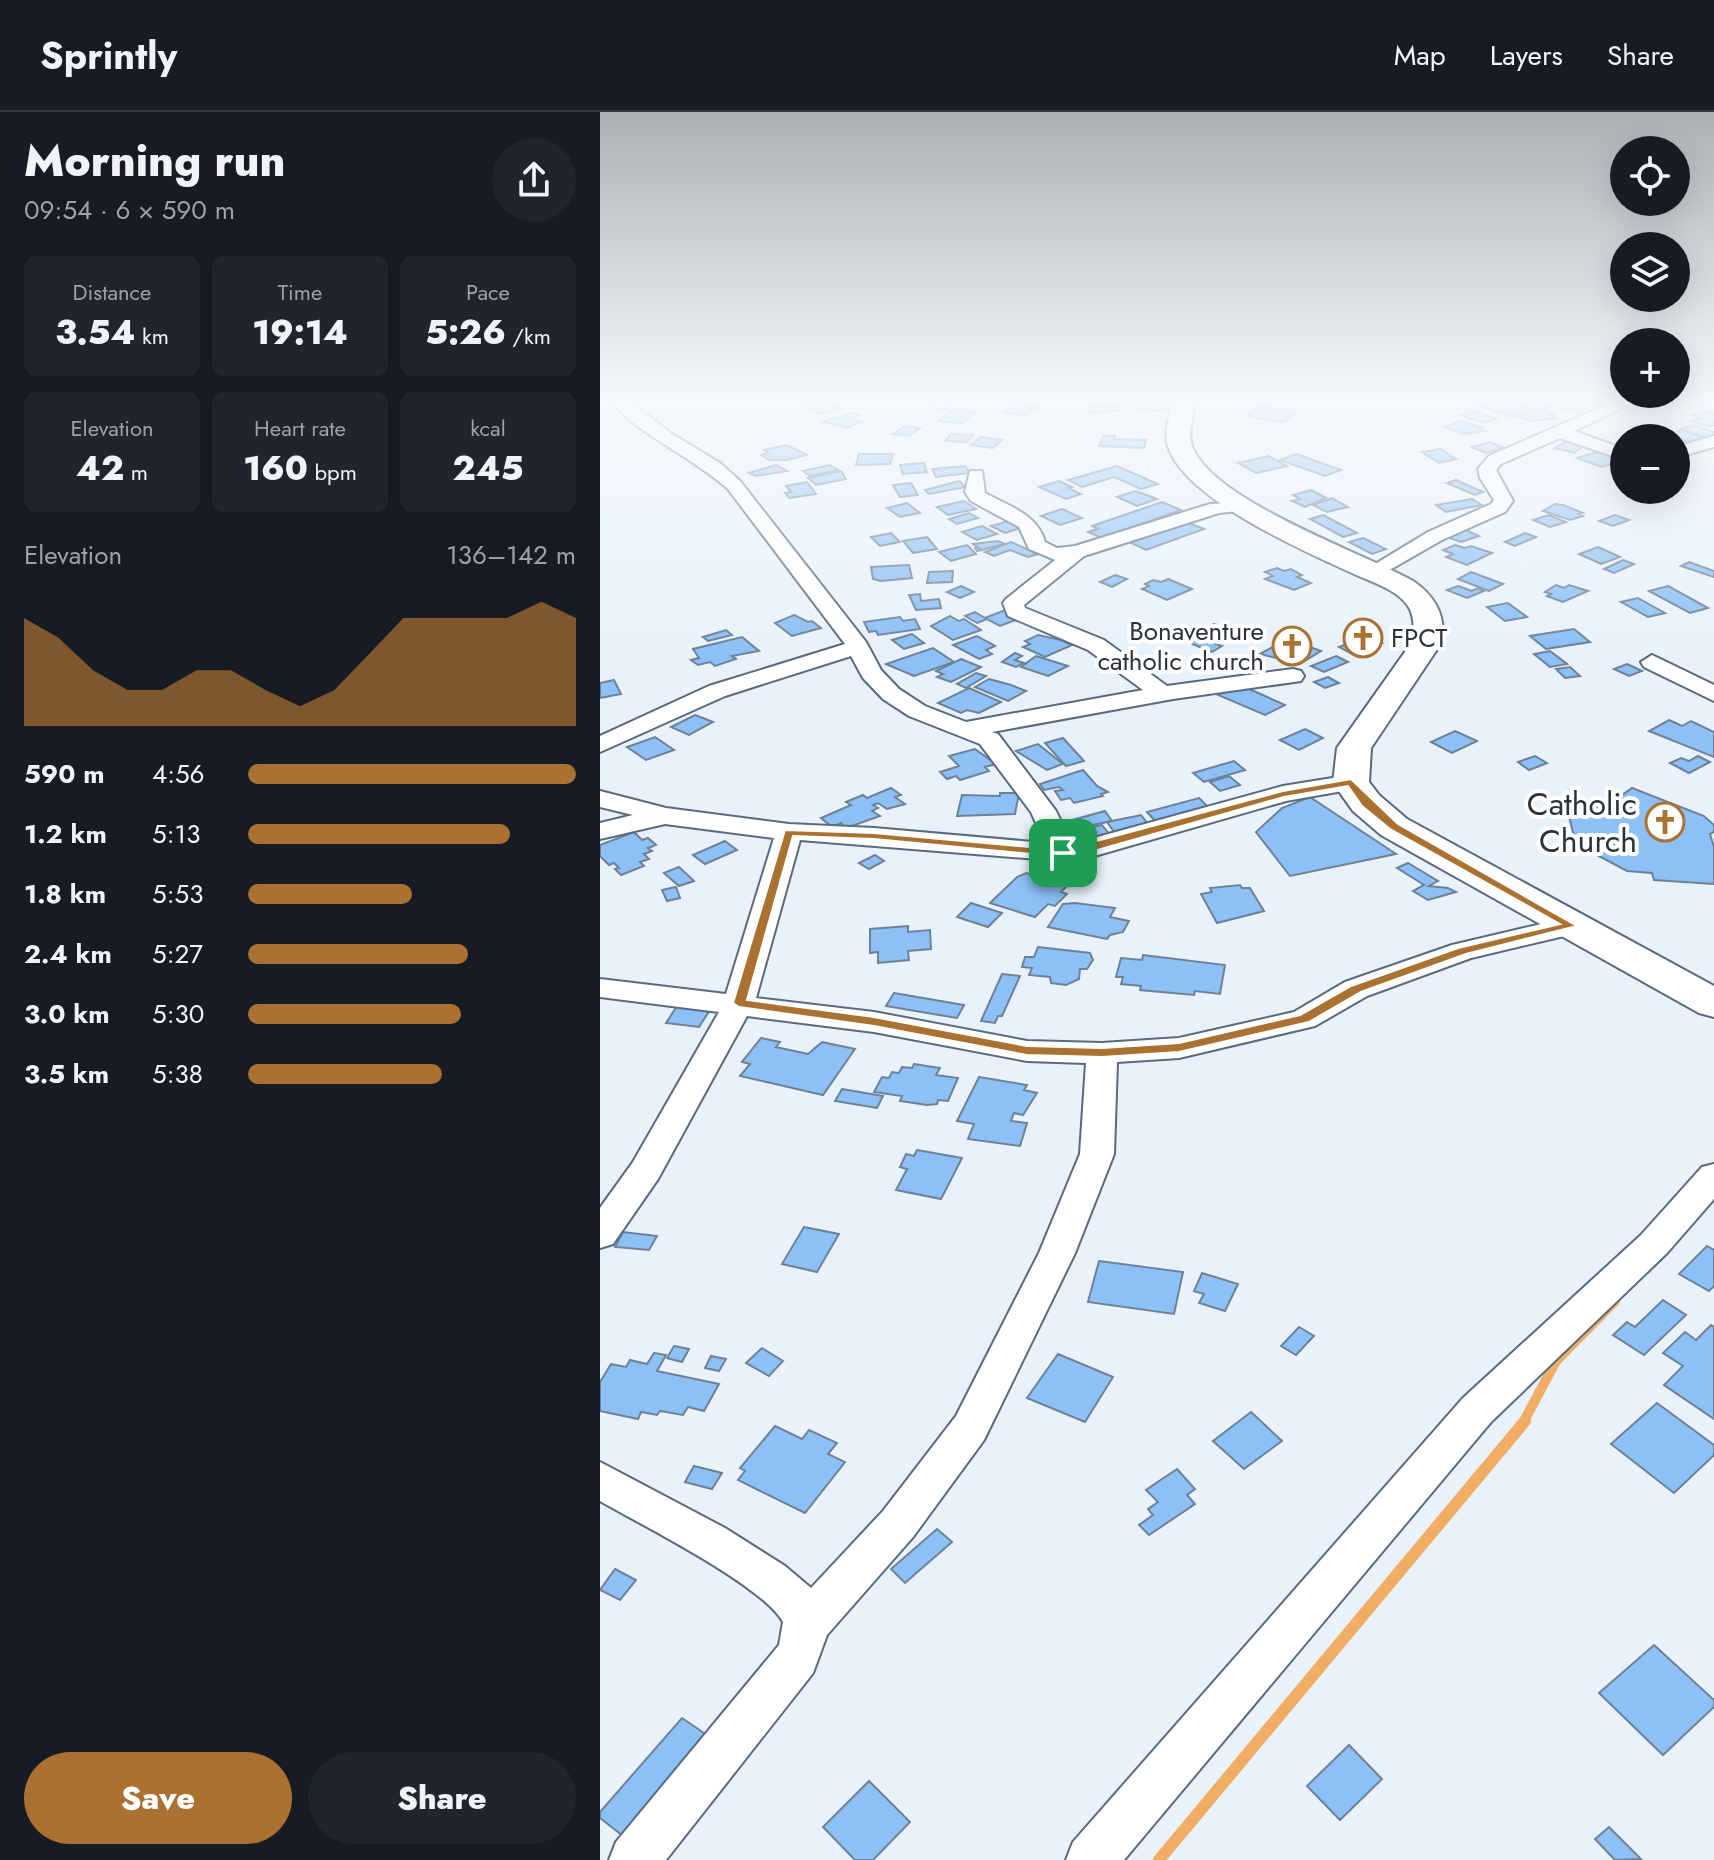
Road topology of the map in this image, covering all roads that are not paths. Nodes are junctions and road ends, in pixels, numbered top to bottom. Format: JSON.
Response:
{"nodes":[{"id":1,"x":730,"y":482,"type":"edge"},
{"id":2,"x":975,"y":482,"type":"edge"},
{"id":3,"x":1210,"y":482,"type":"edge"},
{"id":4,"x":1490,"y":482,"type":"edge"},
{"id":5,"x":1241,"y":506,"type":"junction"},
{"id":6,"x":1077,"y":552,"type":"junction"},
{"id":7,"x":1372,"y":572,"type":"junction"},
{"id":8,"x":858,"y":647,"type":"junction"},
{"id":9,"x":1652,"y":662,"type":"dead end"},
{"id":10,"x":1293,"y":676,"type":"dead end"},
{"id":11,"x":1714,"y":694,"type":"edge"},
{"id":12,"x":1164,"y":695,"type":"junction"},
{"id":13,"x":964,"y":729,"type":"junction"},
{"id":14,"x":600,"y":745,"type":"edge"},
{"id":15,"x":1351,"y":783,"type":"junction"},
{"id":16,"x":600,"y":799,"type":"edge"},
{"id":17,"x":665,"y":816,"type":"junction"},
{"id":18,"x":600,"y":831,"type":"edge"},
{"id":19,"x":789,"y":832,"type":"junction"},
{"id":20,"x":1063,"y":853,"type":"junction"},
{"id":21,"x":1571,"y":926,"type":"junction"},
{"id":22,"x":600,"y":988,"type":"edge"},
{"id":23,"x":739,"y":1003,"type":"junction"},
{"id":24,"x":1714,"y":1004,"type":"edge"},
{"id":25,"x":1102,"y":1053,"type":"junction"},
{"id":26,"x":1714,"y":1176,"type":"edge"},
{"id":27,"x":600,"y":1235,"type":"edge"},
{"id":28,"x":600,"y":1480,"type":"edge"},
{"id":29,"x":806,"y":1626,"type":"junction"},
{"id":30,"x":634,"y":1860,"type":"edge"},
{"id":31,"x":1091,"y":1860,"type":"edge"}],
"edges":[{"from":1,"to":8,"type":"street"},
{"from":2,"to":6,"type":"street"},
{"from":3,"to":5,"type":"street"},
{"from":4,"to":7,"type":"street"},
{"from":5,"to":6,"type":"street"},
{"from":5,"to":7,"type":"street"},
{"from":6,"to":12,"type":"street"},
{"from":7,"to":15,"type":"street"},
{"from":8,"to":13,"type":"street"},
{"from":8,"to":14,"type":"street"},
{"from":9,"to":11,"type":"street"},
{"from":10,"to":12,"type":"street"},
{"from":12,"to":13,"type":"street"},
{"from":13,"to":20,"type":"street"},
{"from":15,"to":20,"type":"street"},
{"from":15,"to":21,"type":"street"},
{"from":16,"to":17,"type":"street"},
{"from":17,"to":18,"type":"street"},
{"from":17,"to":19,"type":"street"},
{"from":19,"to":20,"type":"street"},
{"from":19,"to":23,"type":"street"},
{"from":21,"to":24,"type":"street"},
{"from":21,"to":25,"type":"street"},
{"from":22,"to":23,"type":"street"},
{"from":23,"to":25,"type":"street"},
{"from":23,"to":27,"type":"street"},
{"from":25,"to":29,"type":"street"},
{"from":26,"to":31,"type":"street"},
{"from":28,"to":29,"type":"street"},
{"from":29,"to":30,"type":"street"}]}
